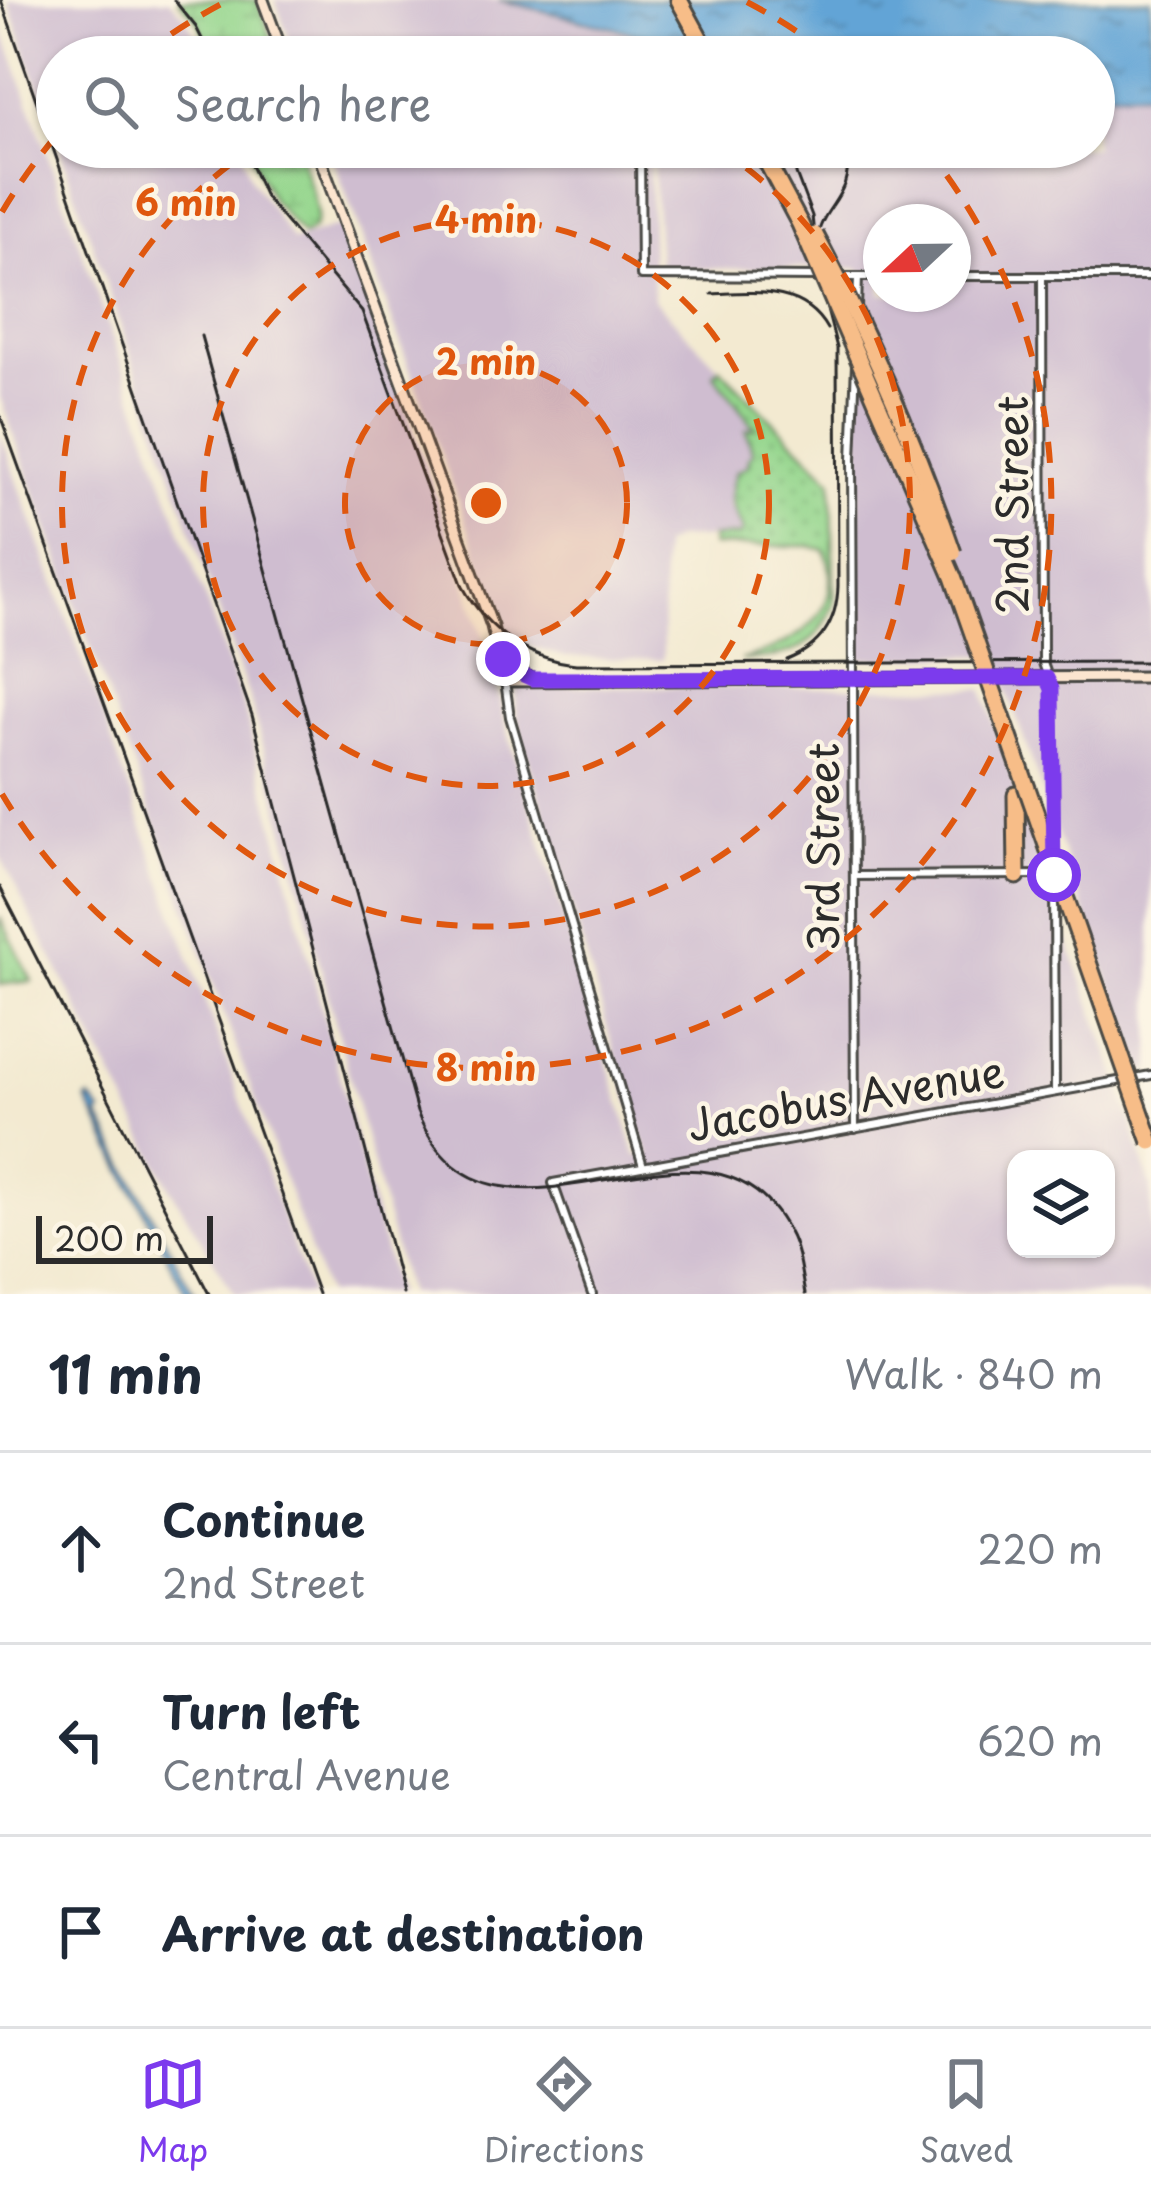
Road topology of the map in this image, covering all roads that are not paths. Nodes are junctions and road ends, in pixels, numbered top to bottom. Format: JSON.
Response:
{"nodes":[{"id":1,"x":263,"y":0,"type":"edge"},
{"id":2,"x":684,"y":0,"type":"edge"},
{"id":3,"x":276,"y":36,"type":"edge"},
{"id":4,"x":704,"y":36,"type":"edge"},
{"id":5,"x":324,"y":168,"type":"edge"},
{"id":6,"x":640,"y":168,"type":"edge"},
{"id":7,"x":775,"y":168,"type":"edge"},
{"id":8,"x":822,"y":260,"type":"junction"},
{"id":9,"x":971,"y":276,"type":"edge"},
{"id":10,"x":1042,"y":276,"type":"junction"},
{"id":11,"x":1151,"y":276,"type":"edge"},
{"id":12,"x":858,"y":277,"type":"junction"},
{"id":13,"x":863,"y":277,"type":"edge"},
{"id":14,"x":499,"y":651,"type":"junction"},
{"id":15,"x":1151,"y":677,"type":"edge"},
{"id":16,"x":853,"y":678,"type":"junction"},
{"id":17,"x":1047,"y":678,"type":"junction"},
{"id":18,"x":532,"y":679,"type":"junction"},
{"id":19,"x":505,"y":681,"type":"junction"},
{"id":20,"x":1054,"y":875,"type":"junction"},
{"id":21,"x":855,"y":876,"type":"junction"},
{"id":22,"x":1017,"y":876,"type":"junction"},
{"id":23,"x":1151,"y":1076,"type":"edge"},
{"id":24,"x":1055,"y":1092,"type":"junction"},
{"id":25,"x":1151,"y":1123,"type":"edge"},
{"id":26,"x":855,"y":1129,"type":"junction"},
{"id":27,"x":1151,"y":1142,"type":"edge"},
{"id":28,"x":644,"y":1166,"type":"junction"},
{"id":29,"x":592,"y":1294,"type":"edge"}],
"edges":[{"from":1,"to":3,"type":"main road"},
{"from":2,"to":4,"type":"highway"},
{"from":5,"to":14,"type":"main road"},
{"from":6,"to":12,"type":"street"},
{"from":7,"to":8,"type":"highway","bridge":true},
{"from":8,"to":22,"type":"highway","bridge":true},
{"from":8,"to":25,"type":"highway","bridge":true},
{"from":8,"to":27,"type":"highway","bridge":true},
{"from":9,"to":10,"type":"street"},
{"from":10,"to":11,"type":"street"},
{"from":10,"to":17,"type":"street","name":"2nd Street"},
{"from":12,"to":13,"type":"street"},
{"from":12,"to":16,"type":"street","name":"3rd Street"},
{"from":14,"to":18,"type":"main road"},
{"from":14,"to":19,"type":"main road"},
{"from":15,"to":17,"type":"main road"},
{"from":16,"to":17,"type":"main road"},
{"from":16,"to":18,"type":"main road"},
{"from":16,"to":21,"type":"street","name":"3rd Street"},
{"from":17,"to":20,"type":"street","name":"2nd Street"},
{"from":18,"to":19,"type":"main road"},
{"from":19,"to":28,"type":"street"},
{"from":20,"to":22,"type":"street"},
{"from":20,"to":24,"type":"street","name":"2nd Street"},
{"from":21,"to":22,"type":"street"},
{"from":21,"to":26,"type":"street","name":"3rd Street"},
{"from":23,"to":24,"type":"street","name":"Jacobus Avenue"},
{"from":24,"to":26,"type":"street","name":"Jacobus Avenue"},
{"from":26,"to":28,"type":"street","name":"Jacobus Avenue"},
{"from":28,"to":29,"type":"street","name":"Jacobus Avenue"}]}
